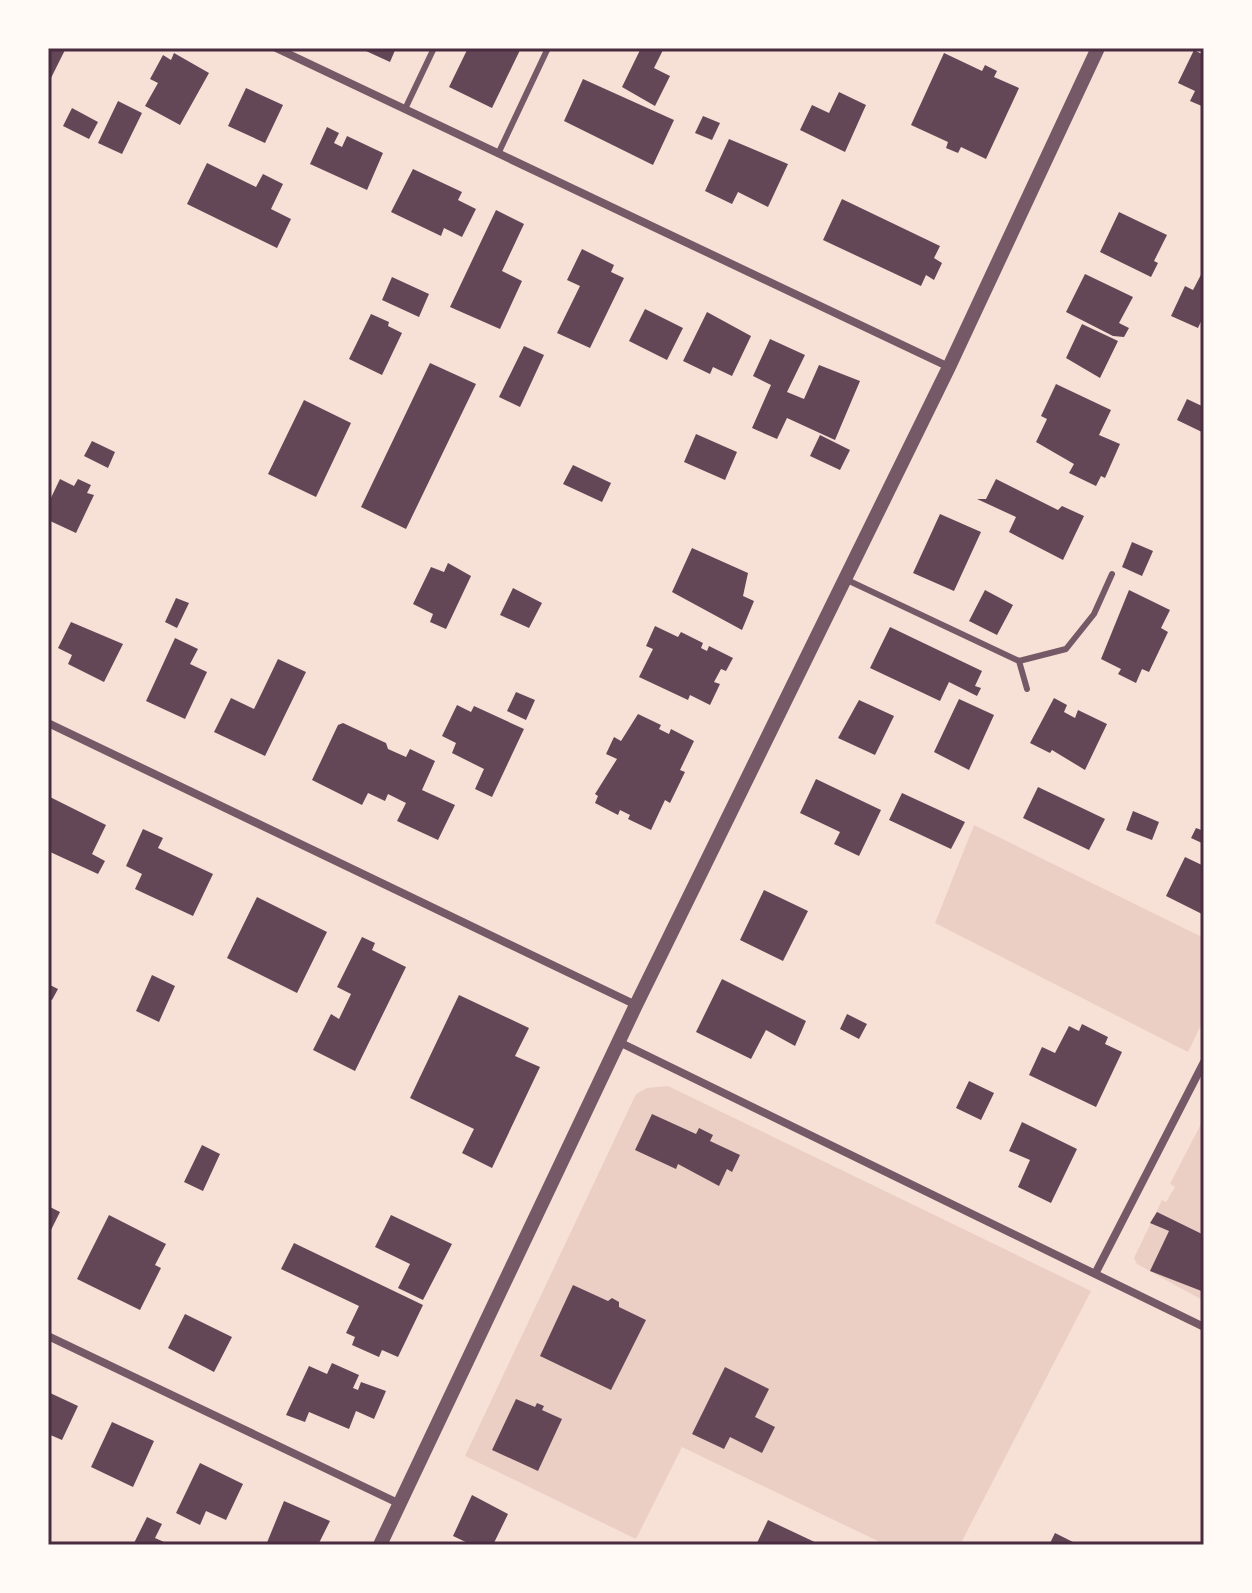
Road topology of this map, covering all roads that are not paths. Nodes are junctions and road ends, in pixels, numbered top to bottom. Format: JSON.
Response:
{"nodes":[{"id":1,"x":276,"y":48,"type":"edge"},
{"id":2,"x":434,"y":48,"type":"edge"},
{"id":3,"x":548,"y":48,"type":"edge"},
{"id":4,"x":1098,"y":48,"type":"edge"},
{"id":5,"x":405,"y":109,"type":"junction"},
{"id":6,"x":498,"y":154,"type":"junction"},
{"id":7,"x":949,"y":367,"type":"junction"},
{"id":8,"x":1112,"y":574,"type":"dead end"},
{"id":9,"x":845,"y":579,"type":"junction"},
{"id":10,"x":1019,"y":661,"type":"junction"},
{"id":11,"x":1027,"y":689,"type":"dead end"},
{"id":12,"x":48,"y":723,"type":"edge"},
{"id":13,"x":636,"y":1005,"type":"junction"},
{"id":14,"x":619,"y":1042,"type":"junction"},
{"id":15,"x":1204,"y":1062,"type":"edge"},
{"id":16,"x":1095,"y":1274,"type":"junction"},
{"id":17,"x":1204,"y":1327,"type":"edge"},
{"id":18,"x":48,"y":1336,"type":"edge"},
{"id":19,"x":400,"y":1504,"type":"junction"},
{"id":20,"x":380,"y":1545,"type":"edge"}],
"edges":[{"from":1,"to":5,"type":"street"},
{"from":2,"to":5,"type":"lane"},
{"from":3,"to":6,"type":"lane"},
{"from":4,"to":7,"type":"street"},
{"from":5,"to":6,"type":"street"},
{"from":6,"to":7,"type":"street"},
{"from":7,"to":9,"type":"street"},
{"from":8,"to":10,"type":"lane"},
{"from":9,"to":10,"type":"lane"},
{"from":9,"to":13,"type":"street"},
{"from":10,"to":11,"type":"lane"},
{"from":12,"to":13,"type":"street"},
{"from":13,"to":14,"type":"street"},
{"from":14,"to":16,"type":"street"},
{"from":14,"to":19,"type":"street"},
{"from":15,"to":16,"type":"street"},
{"from":16,"to":17,"type":"street"},
{"from":18,"to":19,"type":"street"},
{"from":19,"to":20,"type":"street"}]}
